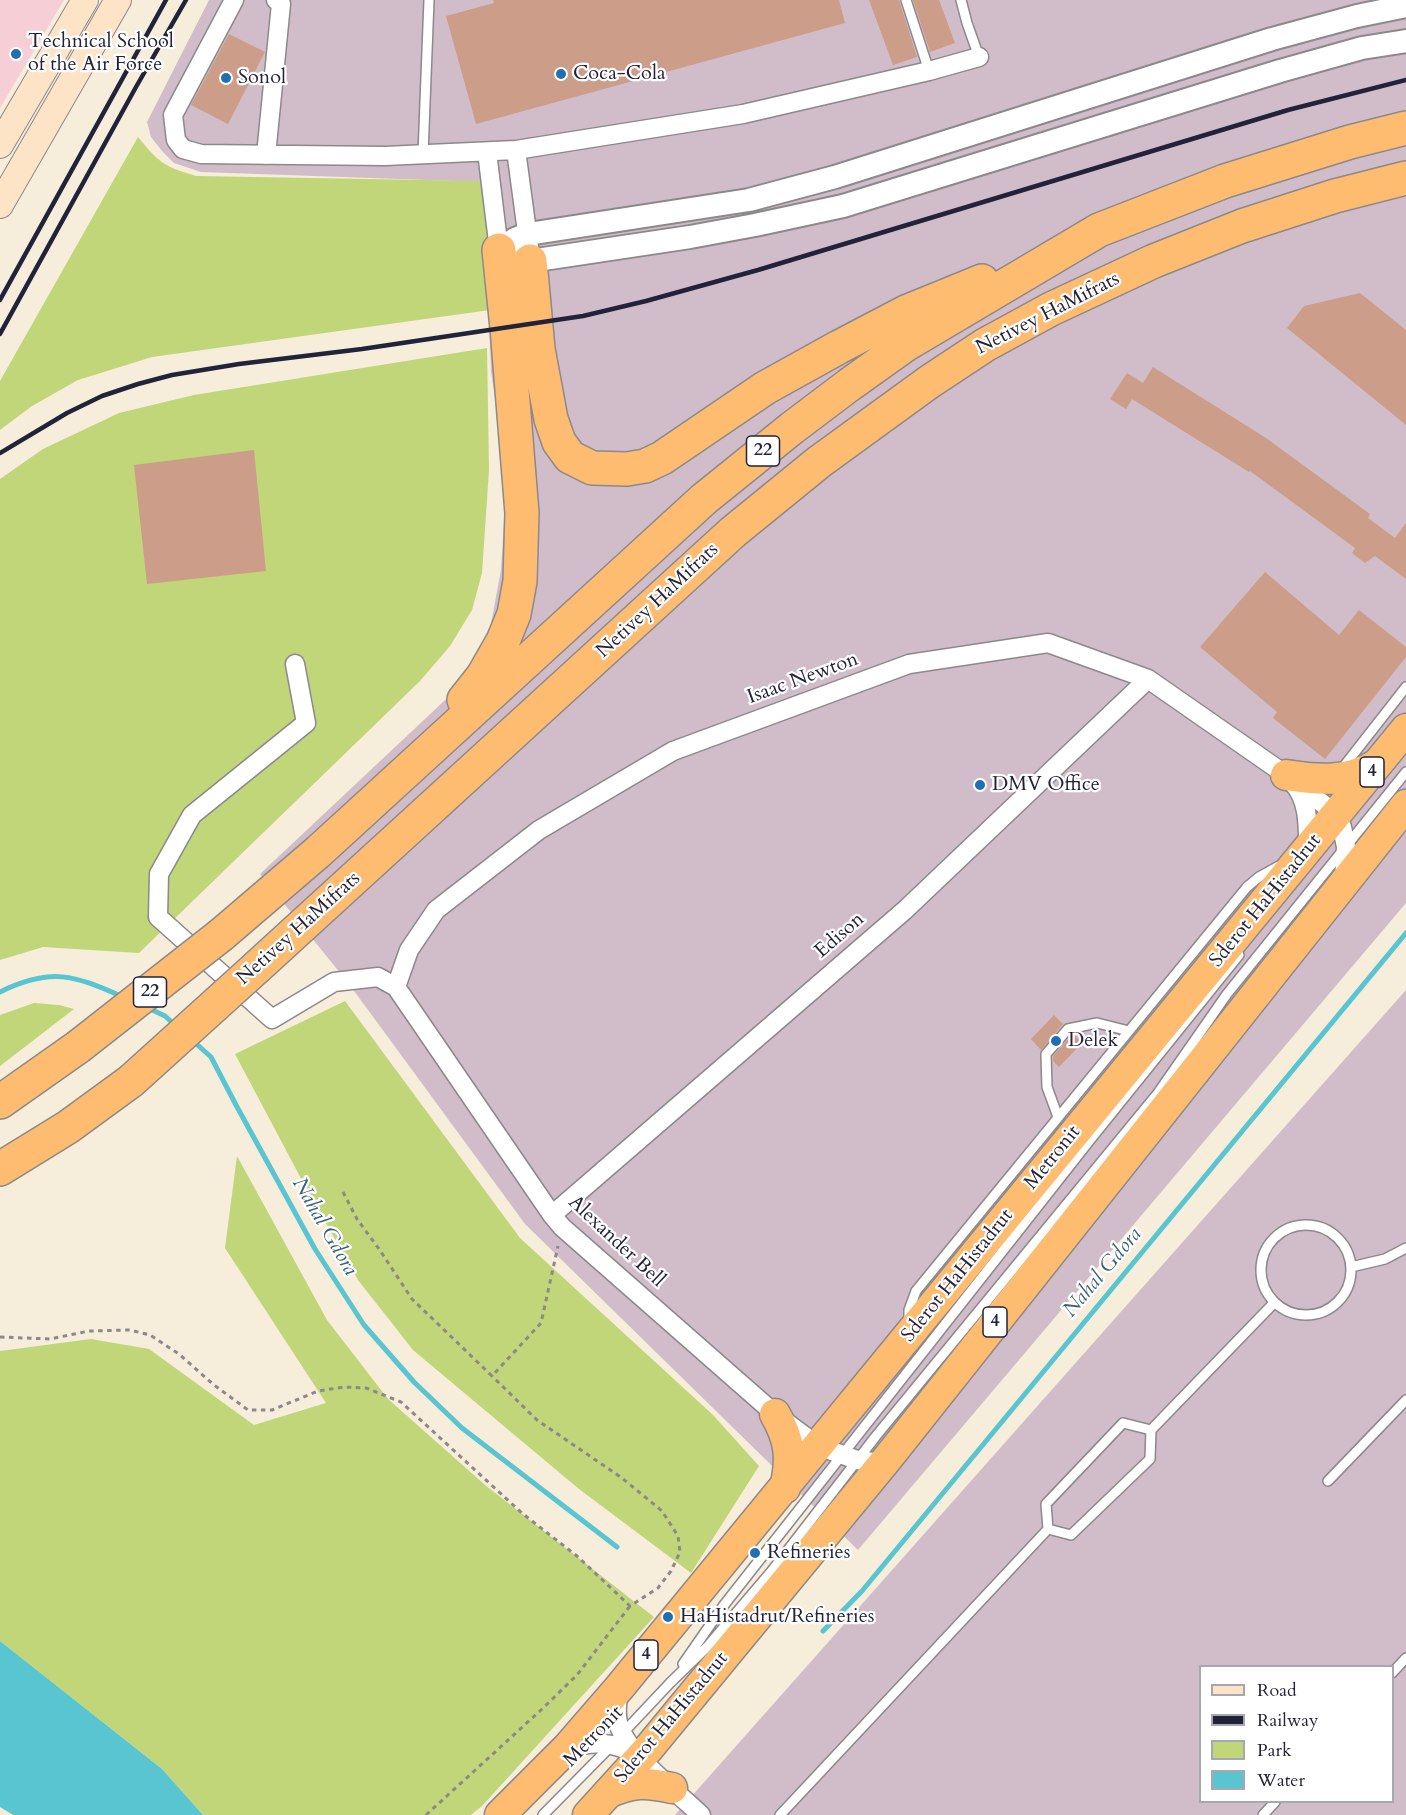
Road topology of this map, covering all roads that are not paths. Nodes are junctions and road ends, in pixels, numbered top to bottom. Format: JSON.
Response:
{"nodes":[{"id":1,"x":85,"y":0,"type":"edge"},
{"id":2,"x":118,"y":0,"type":"edge"},
{"id":3,"x":234,"y":0,"type":"edge"},
{"id":4,"x":276,"y":0,"type":"edge"},
{"id":5,"x":429,"y":0,"type":"edge"},
{"id":6,"x":906,"y":0,"type":"edge"},
{"id":7,"x":961,"y":0,"type":"edge"},
{"id":8,"x":1406,"y":6,"type":"edge"},
{"id":9,"x":1406,"y":41,"type":"edge"},
{"id":10,"x":979,"y":57,"type":"joint"},
{"id":11,"x":929,"y":71,"type":"junction"},
{"id":12,"x":1406,"y":128,"type":"edge"},
{"id":13,"x":0,"y":146,"type":"edge"},
{"id":14,"x":516,"y":150,"type":"junction"},
{"id":15,"x":487,"y":152,"type":"junction"},
{"id":16,"x":423,"y":154,"type":"junction"},
{"id":17,"x":266,"y":155,"type":"junction"},
{"id":18,"x":1406,"y":178,"type":"edge"},
{"id":19,"x":0,"y":205,"type":"edge"},
{"id":20,"x":1099,"y":230,"type":"junction"},
{"id":21,"x":529,"y":248,"type":"junction"},
{"id":22,"x":499,"y":250,"type":"junction"},
{"id":23,"x":295,"y":664,"type":"dead end"},
{"id":24,"x":1148,"y":679,"type":"junction"},
{"id":25,"x":1406,"y":687,"type":"edge"},
{"id":26,"x":1406,"y":729,"type":"edge"},
{"id":27,"x":1394,"y":766,"type":"edge"},
{"id":28,"x":1286,"y":775,"type":"junction"},
{"id":29,"x":1335,"y":779,"type":"junction"},
{"id":30,"x":1406,"y":805,"type":"edge"},
{"id":31,"x":1341,"y":829,"type":"junction"},
{"id":32,"x":318,"y":852,"type":"junction"},
{"id":33,"x":1303,"y":855,"type":"junction"},
{"id":34,"x":1344,"y":882,"type":"junction"},
{"id":35,"x":1242,"y":951,"type":"dead end"},
{"id":36,"x":396,"y":987,"type":"junction"},
{"id":37,"x":1129,"y":1031,"type":"junction"},
{"id":38,"x":0,"y":1102,"type":"edge"},
{"id":39,"x":1058,"y":1117,"type":"junction"},
{"id":40,"x":0,"y":1169,"type":"edge"},
{"id":41,"x":557,"y":1221,"type":"junction"},
{"id":42,"x":1406,"y":1248,"type":"edge"},
{"id":43,"x":1351,"y":1267,"type":"junction"},
{"id":44,"x":1274,"y":1303,"type":"junction"},
{"id":45,"x":908,"y":1337,"type":"junction"},
{"id":46,"x":1406,"y":1400,"type":"edge"},
{"id":47,"x":775,"y":1414,"type":"junction"},
{"id":48,"x":838,"y":1422,"type":"junction"},
{"id":49,"x":1151,"y":1430,"type":"junction"},
{"id":50,"x":839,"y":1454,"type":"junction"},
{"id":51,"x":887,"y":1459,"type":"junction"},
{"id":52,"x":1328,"y":1481,"type":"dead end"},
{"id":53,"x":785,"y":1488,"type":"junction"},
{"id":54,"x":1048,"y":1529,"type":"junction"},
{"id":55,"x":1406,"y":1658,"type":"edge"},
{"id":56,"x":1394,"y":1671,"type":"edge"},
{"id":57,"x":670,"y":1683,"type":"junction"},
{"id":58,"x":619,"y":1688,"type":"junction"},
{"id":59,"x":618,"y":1739,"type":"junction"},
{"id":60,"x":567,"y":1748,"type":"junction"},
{"id":61,"x":640,"y":1758,"type":"junction"},
{"id":62,"x":672,"y":1788,"type":"junction"},
{"id":63,"x":608,"y":1793,"type":"junction"},
{"id":64,"x":1274,"y":1803,"type":"edge"},
{"id":65,"x":500,"y":1815,"type":"edge"},
{"id":66,"x":543,"y":1815,"type":"edge"},
{"id":67,"x":588,"y":1815,"type":"edge"},
{"id":68,"x":701,"y":1815,"type":"edge"},
{"id":69,"x":780,"y":1815,"type":"edge"},
{"id":70,"x":1263,"y":1815,"type":"edge"}],
"edges":[{"from":1,"to":13,"type":"main road"},
{"from":2,"to":19,"type":"main road"},
{"from":3,"to":17,"type":"street"},
{"from":4,"to":17,"type":"street"},
{"from":5,"to":16,"type":"lane"},
{"from":6,"to":11,"type":"lane"},
{"from":7,"to":10,"type":"lane"},
{"from":8,"to":21,"type":"street"},
{"from":9,"to":21,"type":"street"},
{"from":10,"to":11,"type":"street"},
{"from":11,"to":14,"type":"street"},
{"from":12,"to":20,"type":"highway","name":"Netivey HaMifrats","number":"22"},
{"from":14,"to":15,"type":"street"},
{"from":14,"to":21,"type":"street"},
{"from":15,"to":16,"type":"street"},
{"from":15,"to":22,"type":"street"},
{"from":16,"to":17,"type":"street"},
{"from":18,"to":40,"type":"highway","name":"Netivey HaMifrats","number":"22","bridge":true},
{"from":20,"to":21,"type":"highway"},
{"from":20,"to":32,"type":"highway","name":"Netivey HaMifrats","number":"22"},
{"from":21,"to":22,"type":"street"},
{"from":22,"to":32,"type":"highway"},
{"from":23,"to":36,"type":"street"},
{"from":24,"to":28,"type":"street","name":"Isaac Newton"},
{"from":24,"to":36,"type":"street","name":"Isaac Newton"},
{"from":24,"to":41,"type":"street","name":"Edison"},
{"from":25,"to":29,"type":"lane"},
{"from":26,"to":27,"type":"highway","name":"Sderot HaHistadrut","number":"4"},
{"from":27,"to":29,"type":"highway"},
{"from":27,"to":31,"type":"highway","name":"Sderot HaHistadrut","number":"4"},
{"from":28,"to":29,"type":"highway"},
{"from":28,"to":31,"type":"street","name":"Isaac Newton"},
{"from":28,"to":33,"type":"street","name":"Isaac Newton"},
{"from":30,"to":34,"type":"highway","name":"Sderot HaHistadrut","number":"4"},
{"from":31,"to":33,"type":"highway","name":"Sderot HaHistadrut","number":"4"},
{"from":31,"to":34,"type":"street"},
{"from":31,"to":50,"type":"lane","name":"Metronit"},
{"from":32,"to":38,"type":"highway","name":"Netivey HaMifrats","number":"22","bridge":true},
{"from":33,"to":37,"type":"lane"},
{"from":33,"to":45,"type":"highway","name":"Sderot HaHistadrut","number":"4"},
{"from":34,"to":51,"type":"highway","name":"Sderot HaHistadrut","number":"4"},
{"from":35,"to":50,"type":"lane","name":"Metronit"},
{"from":36,"to":41,"type":"street","name":"Alexander Bell"},
{"from":37,"to":39,"type":"lane"},
{"from":37,"to":39,"type":"lane"},
{"from":39,"to":45,"type":"lane"},
{"from":41,"to":47,"type":"street","name":"Alexander Bell"},
{"from":42,"to":43,"type":"lane"},
{"from":43,"to":44,"type":"lane"},
{"from":43,"to":44,"type":"lane"},
{"from":44,"to":49,"type":"lane"},
{"from":45,"to":48,"type":"highway","name":"Sderot HaHistadrut","number":"4"},
{"from":46,"to":52,"type":"lane"},
{"from":47,"to":48,"type":"street","name":"Alexander Bell"},
{"from":47,"to":50,"type":"street","name":"Alexander Bell"},
{"from":47,"to":53,"type":"highway"},
{"from":48,"to":50,"type":"highway","name":"Sderot HaHistadrut","number":"4"},
{"from":49,"to":54,"type":"lane"},
{"from":49,"to":54,"type":"lane"},
{"from":50,"to":51,"type":"street"},
{"from":50,"to":53,"type":"highway","name":"Sderot HaHistadrut","number":"4"},
{"from":50,"to":57,"type":"lane","name":"Metronit"},
{"from":50,"to":57,"type":"lane","name":"Metronit"},
{"from":51,"to":61,"type":"highway","name":"Sderot HaHistadrut","number":"4"},
{"from":53,"to":58,"type":"highway","name":"Sderot HaHistadrut","number":"4"},
{"from":54,"to":69,"type":"lane"},
{"from":55,"to":56,"type":"lane"},
{"from":57,"to":59,"type":"lane","name":"Metronit"},
{"from":58,"to":59,"type":"street"},
{"from":58,"to":60,"type":"highway","name":"Sderot HaHistadrut","number":"4"},
{"from":59,"to":60,"type":"street"},
{"from":59,"to":61,"type":"street"},
{"from":59,"to":66,"type":"lane","name":"Metronit"},
{"from":60,"to":65,"type":"highway","name":"Sderot HaHistadrut","number":"4"},
{"from":61,"to":62,"type":"street"},
{"from":61,"to":63,"type":"highway","name":"Sderot HaHistadrut","number":"4"},
{"from":62,"to":63,"type":"highway"},
{"from":62,"to":68,"type":"street"},
{"from":63,"to":67,"type":"highway","name":"Sderot HaHistadrut","number":"4"},
{"from":64,"to":70,"type":"lane"}]}
